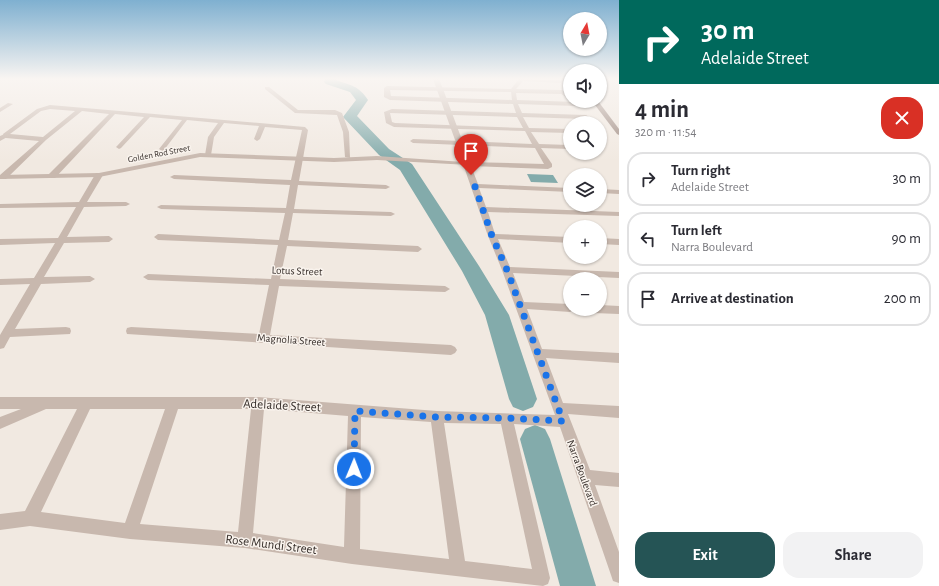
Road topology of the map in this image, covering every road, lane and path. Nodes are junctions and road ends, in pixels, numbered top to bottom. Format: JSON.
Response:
{"nodes":[{"id":1,"x":290,"y":106,"type":"edge"},
{"id":2,"x":447,"y":106,"type":"edge"},
{"id":3,"x":516,"y":106,"type":"edge"},
{"id":4,"x":579,"y":108,"type":"edge"},
{"id":5,"x":600,"y":108,"type":"edge"},
{"id":6,"x":80,"y":110,"type":"junction"},
{"id":7,"x":449,"y":112,"type":"junction"},
{"id":8,"x":113,"y":113,"type":"junction"},
{"id":9,"x":519,"y":115,"type":"junction"},
{"id":10,"x":148,"y":116,"type":"junction"},
{"id":11,"x":563,"y":116,"type":"edge"},
{"id":12,"x":585,"y":116,"type":"edge"},
{"id":13,"x":186,"y":118,"type":"junction"},
{"id":14,"x":222,"y":121,"type":"junction"},
{"id":15,"x":263,"y":124,"type":"junction"},
{"id":16,"x":453,"y":128,"type":"junction"},
{"id":17,"x":528,"y":130,"type":"junction"},
{"id":18,"x":563,"y":131,"type":"edge"},
{"id":19,"x":619,"y":133,"type":"edge"},
{"id":20,"x":3,"y":136,"type":"edge"},
{"id":21,"x":44,"y":139,"type":"junction"},
{"id":22,"x":257,"y":139,"type":"dead end"},
{"id":23,"x":413,"y":141,"type":"dead end"},
{"id":24,"x":458,"y":143,"type":"junction"},
{"id":25,"x":119,"y":147,"type":"dead end"},
{"id":26,"x":538,"y":147,"type":"junction"},
{"id":27,"x":563,"y":147,"type":"edge"},
{"id":28,"x":162,"y":149,"type":"dead end"},
{"id":29,"x":208,"y":155,"type":"junction"},
{"id":30,"x":348,"y":157,"type":"junction"},
{"id":31,"x":299,"y":158,"type":"junction"},
{"id":32,"x":322,"y":158,"type":"junction"},
{"id":33,"x":374,"y":158,"type":"junction"},
{"id":34,"x":467,"y":164,"type":"junction"},
{"id":35,"x":99,"y":175,"type":"junction"},
{"id":36,"x":52,"y":176,"type":"junction"},
{"id":37,"x":2,"y":177,"type":"edge"},
{"id":38,"x":174,"y":177,"type":"dead end"},
{"id":39,"x":295,"y":183,"type":"junction"},
{"id":40,"x":386,"y":186,"type":"dead end"},
{"id":41,"x":474,"y":186,"type":"junction"},
{"id":42,"x":563,"y":190,"type":"edge"},
{"id":43,"x":607,"y":191,"type":"edge"},
{"id":44,"x":619,"y":192,"type":"edge"},
{"id":45,"x":126,"y":204,"type":"dead end"},
{"id":46,"x":82,"y":205,"type":"junction"},
{"id":47,"x":0,"y":206,"type":"edge"},
{"id":48,"x":161,"y":207,"type":"dead end"},
{"id":49,"x":482,"y":209,"type":"junction"},
{"id":50,"x":289,"y":211,"type":"junction"},
{"id":51,"x":391,"y":214,"type":"dead end"},
{"id":52,"x":619,"y":214,"type":"edge"},
{"id":53,"x":492,"y":236,"type":"junction"},
{"id":54,"x":158,"y":237,"type":"dead end"},
{"id":55,"x":109,"y":240,"type":"dead end"},
{"id":56,"x":563,"y":240,"type":"edge"},
{"id":57,"x":61,"y":241,"type":"junction"},
{"id":58,"x":607,"y":241,"type":"edge"},
{"id":59,"x":0,"y":242,"type":"edge"},
{"id":60,"x":619,"y":242,"type":"edge"},
{"id":61,"x":282,"y":243,"type":"junction"},
{"id":62,"x":418,"y":249,"type":"dead end"},
{"id":63,"x":507,"y":270,"type":"junction"},
{"id":64,"x":619,"y":275,"type":"edge"},
{"id":65,"x":148,"y":276,"type":"dead end"},
{"id":66,"x":90,"y":279,"type":"dead end"},
{"id":67,"x":37,"y":281,"type":"junction"},
{"id":68,"x":0,"y":282,"type":"edge"},
{"id":69,"x":276,"y":282,"type":"junction"},
{"id":70,"x":445,"y":289,"type":"dead end"},
{"id":71,"x":519,"y":305,"type":"junction"},
{"id":72,"x":563,"y":308,"type":"edge"},
{"id":73,"x":607,"y":310,"type":"edge"},
{"id":74,"x":619,"y":310,"type":"edge"},
{"id":75,"x":66,"y":331,"type":"dead end"},
{"id":76,"x":131,"y":331,"type":"dead end"},
{"id":77,"x":7,"y":333,"type":"junction"},
{"id":78,"x":264,"y":338,"type":"junction"},
{"id":79,"x":0,"y":345,"type":"edge"},
{"id":80,"x":451,"y":350,"type":"dead end"},
{"id":81,"x":538,"y":353,"type":"junction"},
{"id":82,"x":619,"y":358,"type":"edge"},
{"id":83,"x":87,"y":402,"type":"junction"},
{"id":84,"x":0,"y":403,"type":"edge"},
{"id":85,"x":46,"y":403,"type":"junction"},
{"id":86,"x":258,"y":403,"type":"junction"},
{"id":87,"x":173,"y":404,"type":"junction"},
{"id":88,"x":558,"y":408,"type":"junction"},
{"id":89,"x":355,"y":411,"type":"junction"},
{"id":90,"x":619,"y":412,"type":"edge"},
{"id":91,"x":437,"y":417,"type":"junction"},
{"id":92,"x":506,"y":418,"type":"junction"},
{"id":93,"x":563,"y":421,"type":"junction"},
{"id":94,"x":0,"y":423,"type":"edge"},
{"id":95,"x":585,"y":478,"type":"junction"},
{"id":96,"x":619,"y":480,"type":"edge"},
{"id":97,"x":30,"y":518,"type":"junction"},
{"id":98,"x":0,"y":522,"type":"edge"},
{"id":99,"x":130,"y":530,"type":"junction"},
{"id":100,"x":245,"y":540,"type":"junction"},
{"id":101,"x":352,"y":556,"type":"junction"},
{"id":102,"x":458,"y":567,"type":"junction"},
{"id":103,"x":618,"y":569,"type":"edge"}],
"edges":[{"from":1,"to":30,"type":"street"},
{"from":2,"to":7,"type":"street","name":"Narra Boulevard"},
{"from":3,"to":9,"type":"street"},
{"from":4,"to":12,"type":"street"},
{"from":5,"to":19,"type":"main road"},
{"from":6,"to":8,"type":"street"},
{"from":6,"to":20,"type":"street"},
{"from":6,"to":21,"type":"street"},
{"from":7,"to":9,"type":"street"},
{"from":7,"to":16,"type":"street","name":"Narra Boulevard"},
{"from":7,"to":16,"type":"street"},
{"from":8,"to":10,"type":"street"},
{"from":8,"to":36,"type":"street"},
{"from":9,"to":11,"type":"street"},
{"from":9,"to":17,"type":"street"},
{"from":10,"to":13,"type":"street"},
{"from":10,"to":25,"type":"street"},
{"from":13,"to":14,"type":"street"},
{"from":13,"to":28,"type":"street"},
{"from":14,"to":15,"type":"street"},
{"from":14,"to":29,"type":"street"},
{"from":15,"to":22,"type":"street"},
{"from":15,"to":31,"type":"street"},
{"from":16,"to":17,"type":"street"},
{"from":16,"to":24,"type":"street","name":"Narra Boulevard"},
{"from":17,"to":18,"type":"street"},
{"from":17,"to":26,"type":"street"},
{"from":20,"to":21,"type":"street"},
{"from":21,"to":37,"type":"street"},
{"from":23,"to":24,"type":"street"},
{"from":24,"to":26,"type":"street"},
{"from":24,"to":34,"type":"street","name":"Narra Boulevard"},
{"from":26,"to":27,"type":"street"},
{"from":26,"to":34,"type":"street","name":"Golden Rod Street"},
{"from":29,"to":31,"type":"street","name":"Golden Rod Street"},
{"from":29,"to":35,"type":"street","name":"Golden Rod Street"},
{"from":30,"to":32,"type":"street","name":"Golden Rod Street"},
{"from":30,"to":33,"type":"street","name":"Golden Rod Street"},
{"from":31,"to":32,"type":"street","name":"Golden Rod Street"},
{"from":31,"to":39,"type":"street"},
{"from":32,"to":33,"type":"street","name":"Golden Rod Street"},
{"from":33,"to":34,"type":"street","name":"Golden Rod Street"},
{"from":34,"to":41,"type":"street","name":"Narra Boulevard"},
{"from":35,"to":36,"type":"street","name":"Golden Rod Street"},
{"from":35,"to":46,"type":"street"},
{"from":36,"to":37,"type":"street","name":"Golden Rod Street"},
{"from":38,"to":39,"type":"street"},
{"from":39,"to":40,"type":"street"},
{"from":39,"to":50,"type":"street"},
{"from":41,"to":42,"type":"street"},
{"from":41,"to":49,"type":"street","name":"Narra Boulevard"},
{"from":43,"to":44,"type":"street"},
{"from":45,"to":46,"type":"street"},
{"from":46,"to":47,"type":"street"},
{"from":46,"to":57,"type":"street"},
{"from":48,"to":50,"type":"street"},
{"from":49,"to":52,"type":"street"},
{"from":49,"to":53,"type":"street","name":"Narra Boulevard"},
{"from":50,"to":51,"type":"street"},
{"from":50,"to":61,"type":"street"},
{"from":53,"to":56,"type":"street"},
{"from":53,"to":63,"type":"street","name":"Narra Boulevard"},
{"from":54,"to":61,"type":"street"},
{"from":55,"to":57,"type":"street"},
{"from":57,"to":59,"type":"street"},
{"from":57,"to":67,"type":"street"},
{"from":58,"to":60,"type":"street"},
{"from":61,"to":62,"type":"street"},
{"from":61,"to":69,"type":"street"},
{"from":63,"to":64,"type":"street"},
{"from":63,"to":71,"type":"street","name":"Narra Boulevard"},
{"from":65,"to":69,"type":"street","name":"Lotus Street"},
{"from":66,"to":67,"type":"street"},
{"from":67,"to":68,"type":"street"},
{"from":67,"to":77,"type":"street"},
{"from":69,"to":70,"type":"street","name":"Lotus Street"},
{"from":69,"to":78,"type":"street"},
{"from":71,"to":72,"type":"street"},
{"from":71,"to":81,"type":"street","name":"Narra Boulevard"},
{"from":73,"to":74,"type":"street"},
{"from":75,"to":77,"type":"street"},
{"from":76,"to":78,"type":"street","name":"Magnolia Street"},
{"from":77,"to":79,"type":"street"},
{"from":78,"to":80,"type":"street","name":"Magnolia Street"},
{"from":81,"to":82,"type":"street"},
{"from":81,"to":88,"type":"street","name":"Narra Boulevard"},
{"from":83,"to":85,"type":"street","name":"Adelaide Street"},
{"from":83,"to":87,"type":"street","name":"Adelaide Street"},
{"from":83,"to":97,"type":"street"},
{"from":84,"to":85,"type":"street","name":"Adelaide Street"},
{"from":85,"to":94,"type":"street"},
{"from":86,"to":87,"type":"street","name":"Adelaide Street"},
{"from":86,"to":89,"type":"street","name":"Adelaide Street"},
{"from":86,"to":100,"type":"street"},
{"from":87,"to":99,"type":"street"},
{"from":88,"to":90,"type":"street"},
{"from":88,"to":93,"type":"street","name":"Narra Boulevard"},
{"from":89,"to":91,"type":"street","name":"Adelaide Street"},
{"from":89,"to":101,"type":"street"},
{"from":91,"to":92,"type":"street","name":"Adelaide Street"},
{"from":91,"to":102,"type":"street"},
{"from":92,"to":93,"type":"street","name":"Adelaide Street"},
{"from":92,"to":102,"type":"street","name":"Rose Mundi Street"},
{"from":93,"to":95,"type":"street","name":"Narra Boulevard"},
{"from":95,"to":96,"type":"street"},
{"from":95,"to":103,"type":"street","name":"Narra Boulevard"},
{"from":97,"to":98,"type":"street","name":"Rose Mundi Street"},
{"from":97,"to":99,"type":"street","name":"Rose Mundi Street"},
{"from":99,"to":100,"type":"street","name":"Rose Mundi Street"},
{"from":100,"to":101,"type":"street","name":"Rose Mundi Street"},
{"from":101,"to":102,"type":"street","name":"Rose Mundi Street"}]}
